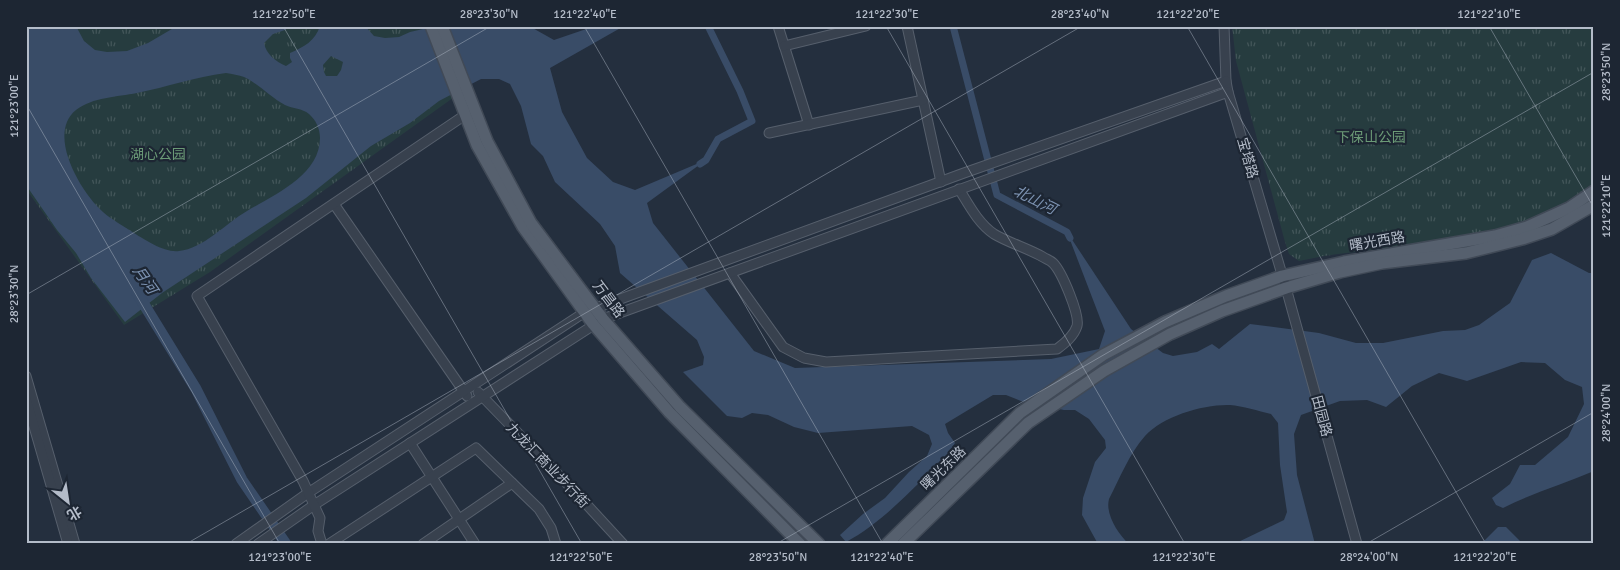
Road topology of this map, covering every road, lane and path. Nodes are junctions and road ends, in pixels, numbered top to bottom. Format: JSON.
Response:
{"nodes":[{"id":1,"x":431,"y":26,"type":"edge"},
{"id":2,"x":442,"y":26,"type":"edge"},
{"id":3,"x":778,"y":26,"type":"edge"},
{"id":4,"x":866,"y":26,"type":"edge"},
{"id":5,"x":907,"y":26,"type":"edge"},
{"id":6,"x":1224,"y":26,"type":"edge"},
{"id":7,"x":784,"y":46,"type":"junction"},
{"id":8,"x":1226,"y":81,"type":"junction"},
{"id":9,"x":1228,"y":92,"type":"junction"},
{"id":10,"x":923,"y":100,"type":"junction"},
{"id":11,"x":466,"y":107,"type":"junction"},
{"id":12,"x":809,"y":125,"type":"junction"},
{"id":13,"x":769,"y":133,"type":"dead end"},
{"id":14,"x":941,"y":182,"type":"junction"},
{"id":15,"x":960,"y":189,"type":"junction"},
{"id":16,"x":1594,"y":191,"type":"edge"},
{"id":17,"x":334,"y":204,"type":"junction"},
{"id":18,"x":1594,"y":205,"type":"edge"},
{"id":19,"x":730,"y":273,"type":"junction"},
{"id":20,"x":1282,"y":276,"type":"junction"},
{"id":21,"x":1286,"y":288,"type":"junction"},
{"id":22,"x":591,"y":310,"type":"junction"},
{"id":23,"x":598,"y":321,"type":"junction"},
{"id":24,"x":1165,"y":322,"type":"joint"},
{"id":25,"x":1170,"y":334,"type":"joint"},
{"id":26,"x":26,"y":376,"type":"edge"},
{"id":27,"x":473,"y":386,"type":"junction"},
{"id":28,"x":464,"y":392,"type":"junction"},
{"id":29,"x":481,"y":397,"type":"junction"},
{"id":30,"x":26,"y":399,"type":"edge"},
{"id":31,"x":471,"y":403,"type":"junction"},
{"id":32,"x":410,"y":443,"type":"junction"},
{"id":33,"x":432,"y":477,"type":"junction"},
{"id":34,"x":512,"y":483,"type":"junction"},
{"id":35,"x":308,"y":494,"type":"junction"},
{"id":36,"x":314,"y":505,"type":"junction"},
{"id":37,"x":459,"y":519,"type":"junction"},
{"id":38,"x":259,"y":543,"type":"edge"},
{"id":39,"x":68,"y":544,"type":"edge"},
{"id":40,"x":74,"y":544,"type":"edge"},
{"id":41,"x":236,"y":544,"type":"edge"},
{"id":42,"x":322,"y":544,"type":"edge"},
{"id":43,"x":329,"y":544,"type":"edge"},
{"id":44,"x":423,"y":544,"type":"edge"},
{"id":45,"x":475,"y":544,"type":"edge"},
{"id":46,"x":556,"y":544,"type":"edge"},
{"id":47,"x":623,"y":544,"type":"edge"},
{"id":48,"x":800,"y":544,"type":"edge"},
{"id":49,"x":819,"y":544,"type":"edge"},
{"id":50,"x":887,"y":544,"type":"edge"},
{"id":51,"x":903,"y":544,"type":"edge"},
{"id":52,"x":1357,"y":544,"type":"edge"}],
"edges":[{"from":1,"to":11,"type":"main road","name":"万昌路"},
{"from":2,"to":11,"type":"main road","name":"万昌路"},
{"from":3,"to":7,"type":"street"},
{"from":4,"to":7,"type":"street"},
{"from":5,"to":10,"type":"street"},
{"from":6,"to":8,"type":"street","name":"宝塔路"},
{"from":7,"to":12,"type":"street"},
{"from":8,"to":9,"type":"street","name":"宝塔路"},
{"from":8,"to":14,"type":"street"},
{"from":9,"to":15,"type":"street"},
{"from":9,"to":20,"type":"street","name":"宝塔路"},
{"from":10,"to":12,"type":"street"},
{"from":10,"to":14,"type":"street"},
{"from":11,"to":17,"type":"street"},
{"from":11,"to":22,"type":"main road","name":"万昌路"},
{"from":12,"to":13,"type":"street"},
{"from":14,"to":22,"type":"street"},
{"from":15,"to":19,"type":"street"},
{"from":15,"to":19,"type":"street"},
{"from":16,"to":20,"type":"main road","name":"曙光西路"},
{"from":17,"to":28,"type":"street"},
{"from":17,"to":35,"type":"street"},
{"from":18,"to":21,"type":"main road","name":"曙光西路"},
{"from":19,"to":23,"type":"street"},
{"from":20,"to":21,"type":"street","name":"宝塔路"},
{"from":20,"to":24,"type":"main road","name":"曙光西路"},
{"from":21,"to":25,"type":"main road","name":"曙光西路"},
{"from":21,"to":52,"type":"street","name":"田园路"},
{"from":22,"to":23,"type":"main road","name":"万昌路"},
{"from":22,"to":27,"type":"street"},
{"from":23,"to":29,"type":"street"},
{"from":23,"to":48,"type":"main road","name":"万昌路"},
{"from":23,"to":49,"type":"main road","name":"万昌路"},
{"from":24,"to":50,"type":"main road","name":"曙光东路"},
{"from":25,"to":51,"type":"main road","name":"曙光东路"},
{"from":26,"to":40,"type":"street"},
{"from":27,"to":28,"type":"street"},
{"from":27,"to":29,"type":"street","name":"九龙汇商业步行街"},
{"from":28,"to":31,"type":"street"},
{"from":28,"to":35,"type":"street"},
{"from":29,"to":31,"type":"street"},
{"from":29,"to":47,"type":"street","name":"九龙汇商业步行街"},
{"from":30,"to":39,"type":"street"},
{"from":31,"to":32,"type":"street"},
{"from":32,"to":33,"type":"street"},
{"from":32,"to":36,"type":"street"},
{"from":33,"to":34,"type":"street"},
{"from":33,"to":37,"type":"street"},
{"from":33,"to":43,"type":"street"},
{"from":34,"to":37,"type":"street"},
{"from":34,"to":46,"type":"street"},
{"from":35,"to":36,"type":"street"},
{"from":35,"to":41,"type":"street"},
{"from":36,"to":38,"type":"street"},
{"from":36,"to":42,"type":"street"},
{"from":37,"to":44,"type":"street"},
{"from":37,"to":45,"type":"street"}]}
